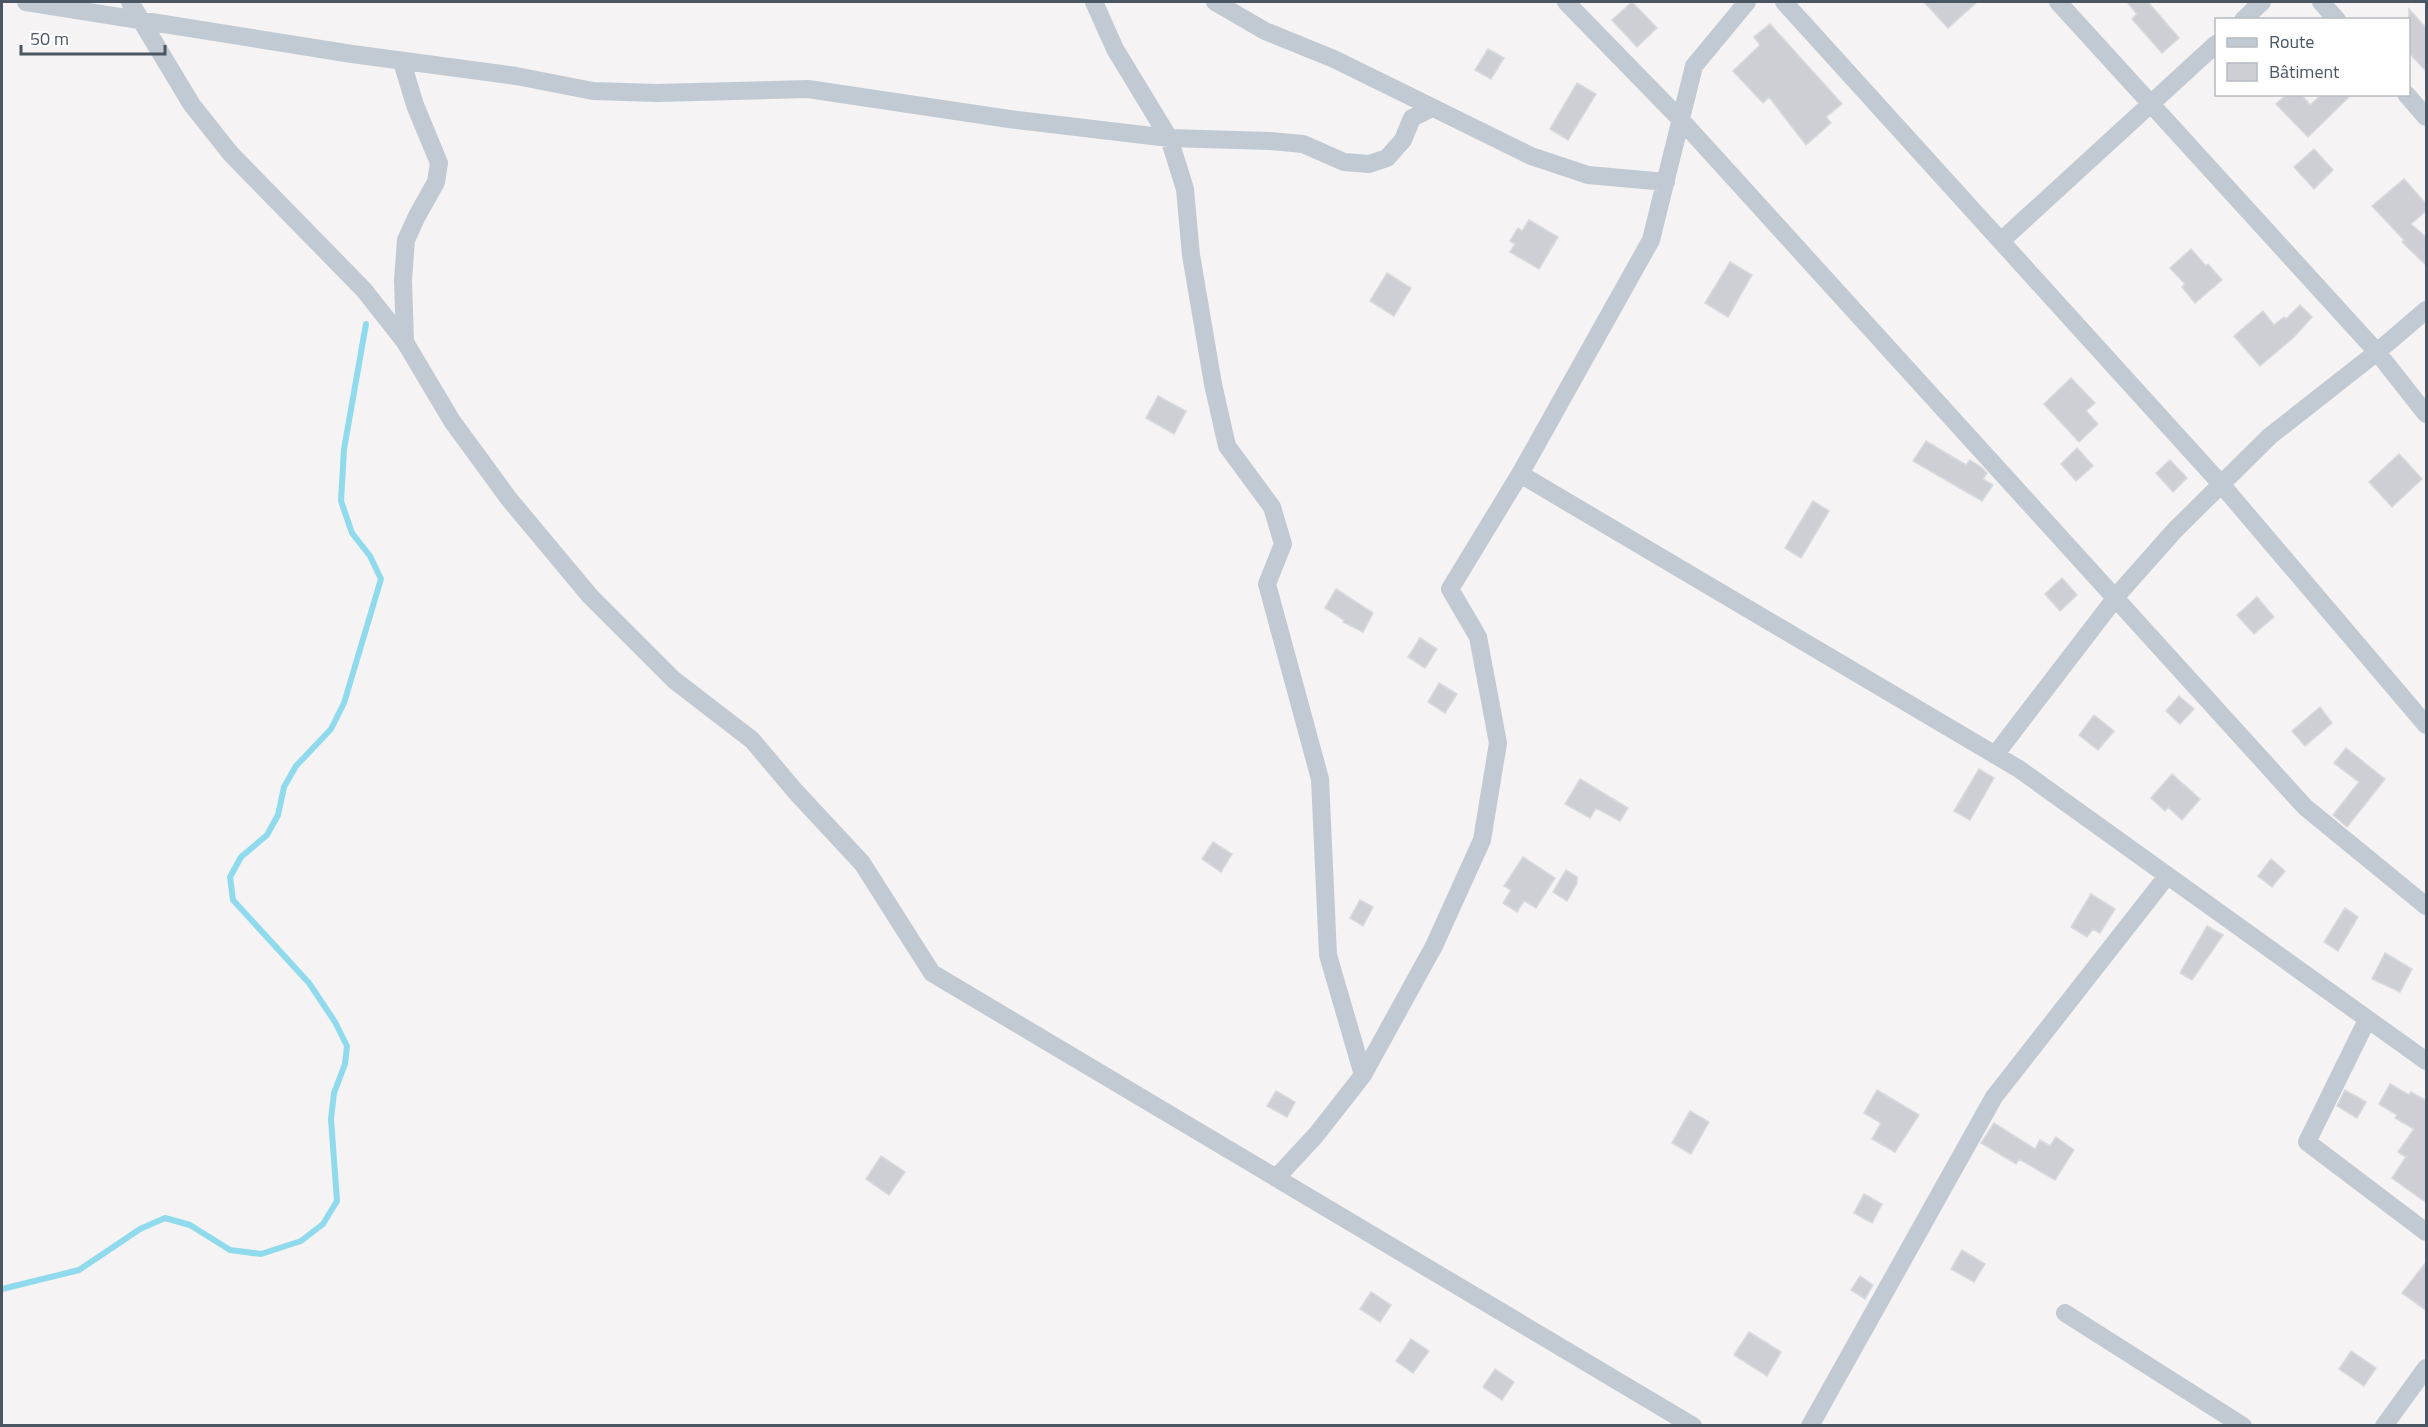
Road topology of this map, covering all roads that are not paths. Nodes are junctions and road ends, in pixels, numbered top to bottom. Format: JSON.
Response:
{"nodes":[{"id":1,"x":26,"y":2,"type":"edge"},
{"id":2,"x":130,"y":2,"type":"edge"},
{"id":3,"x":1094,"y":2,"type":"edge"},
{"id":4,"x":1215,"y":2,"type":"edge"},
{"id":5,"x":1566,"y":2,"type":"edge"},
{"id":6,"x":1747,"y":2,"type":"edge"},
{"id":7,"x":1784,"y":2,"type":"edge"},
{"id":8,"x":2058,"y":2,"type":"edge"},
{"id":9,"x":2262,"y":2,"type":"edge"},
{"id":10,"x":2321,"y":2,"type":"edge"},
{"id":11,"x":2245,"y":18,"type":"edge"},
{"id":12,"x":2335,"y":18,"type":"edge"},
{"id":13,"x":141,"y":19,"type":"junction"},
{"id":14,"x":2215,"y":46,"type":"edge"},
{"id":15,"x":402,"y":62,"type":"junction"},
{"id":16,"x":2408,"y":96,"type":"edge"},
{"id":17,"x":2150,"y":105,"type":"junction"},
{"id":18,"x":1432,"y":108,"type":"junction"},
{"id":19,"x":2424,"y":109,"type":"edge"},
{"id":20,"x":1682,"y":121,"type":"junction"},
{"id":21,"x":1169,"y":138,"type":"junction"},
{"id":22,"x":1666,"y":182,"type":"junction"},
{"id":23,"x":2001,"y":241,"type":"junction"},
{"id":24,"x":2427,"y":310,"type":"edge"},
{"id":25,"x":405,"y":342,"type":"junction"},
{"id":26,"x":2377,"y":352,"type":"junction"},
{"id":27,"x":2427,"y":414,"type":"edge"},
{"id":28,"x":1520,"y":474,"type":"junction"},
{"id":29,"x":2221,"y":484,"type":"junction"},
{"id":30,"x":2116,"y":599,"type":"junction"},
{"id":31,"x":2427,"y":725,"type":"edge"},
{"id":32,"x":1995,"y":755,"type":"junction"},
{"id":33,"x":2168,"y":876,"type":"junction"},
{"id":34,"x":2427,"y":906,"type":"edge"},
{"id":35,"x":2367,"y":1020,"type":"junction"},
{"id":36,"x":2427,"y":1061,"type":"edge"},
{"id":37,"x":1363,"y":1075,"type":"junction"},
{"id":38,"x":1276,"y":1178,"type":"junction"},
{"id":39,"x":2427,"y":1232,"type":"edge"},
{"id":40,"x":2066,"y":1313,"type":"dead end"},
{"id":41,"x":2427,"y":1368,"type":"edge"},
{"id":42,"x":1693,"y":1425,"type":"edge"},
{"id":43,"x":1810,"y":1425,"type":"edge"},
{"id":44,"x":2243,"y":1425,"type":"edge"},
{"id":45,"x":2384,"y":1425,"type":"edge"}],
"edges":[{"from":1,"to":13,"type":"street"},
{"from":2,"to":13,"type":"street"},
{"from":3,"to":21,"type":"street"},
{"from":4,"to":18,"type":"street"},
{"from":5,"to":20,"type":"street"},
{"from":6,"to":20,"type":"street"},
{"from":7,"to":23,"type":"street"},
{"from":8,"to":17,"type":"street"},
{"from":9,"to":11,"type":"street"},
{"from":10,"to":12,"type":"street"},
{"from":13,"to":15,"type":"street"},
{"from":13,"to":25,"type":"street"},
{"from":14,"to":17,"type":"street"},
{"from":15,"to":21,"type":"street"},
{"from":15,"to":25,"type":"street"},
{"from":16,"to":19,"type":"street"},
{"from":17,"to":23,"type":"street"},
{"from":17,"to":26,"type":"street"},
{"from":18,"to":21,"type":"street"},
{"from":18,"to":22,"type":"street"},
{"from":20,"to":22,"type":"street"},
{"from":20,"to":30,"type":"street"},
{"from":21,"to":37,"type":"street"},
{"from":22,"to":28,"type":"street"},
{"from":23,"to":29,"type":"street"},
{"from":24,"to":26,"type":"street"},
{"from":25,"to":38,"type":"street"},
{"from":26,"to":27,"type":"street"},
{"from":26,"to":29,"type":"street"},
{"from":28,"to":32,"type":"street"},
{"from":28,"to":37,"type":"street"},
{"from":29,"to":30,"type":"street"},
{"from":29,"to":31,"type":"street"},
{"from":30,"to":32,"type":"street"},
{"from":30,"to":34,"type":"street"},
{"from":32,"to":33,"type":"street"},
{"from":33,"to":35,"type":"street"},
{"from":33,"to":43,"type":"street"},
{"from":35,"to":36,"type":"street"},
{"from":35,"to":39,"type":"street"},
{"from":37,"to":38,"type":"street"},
{"from":38,"to":42,"type":"street"},
{"from":40,"to":44,"type":"street"},
{"from":41,"to":45,"type":"street"}]}
